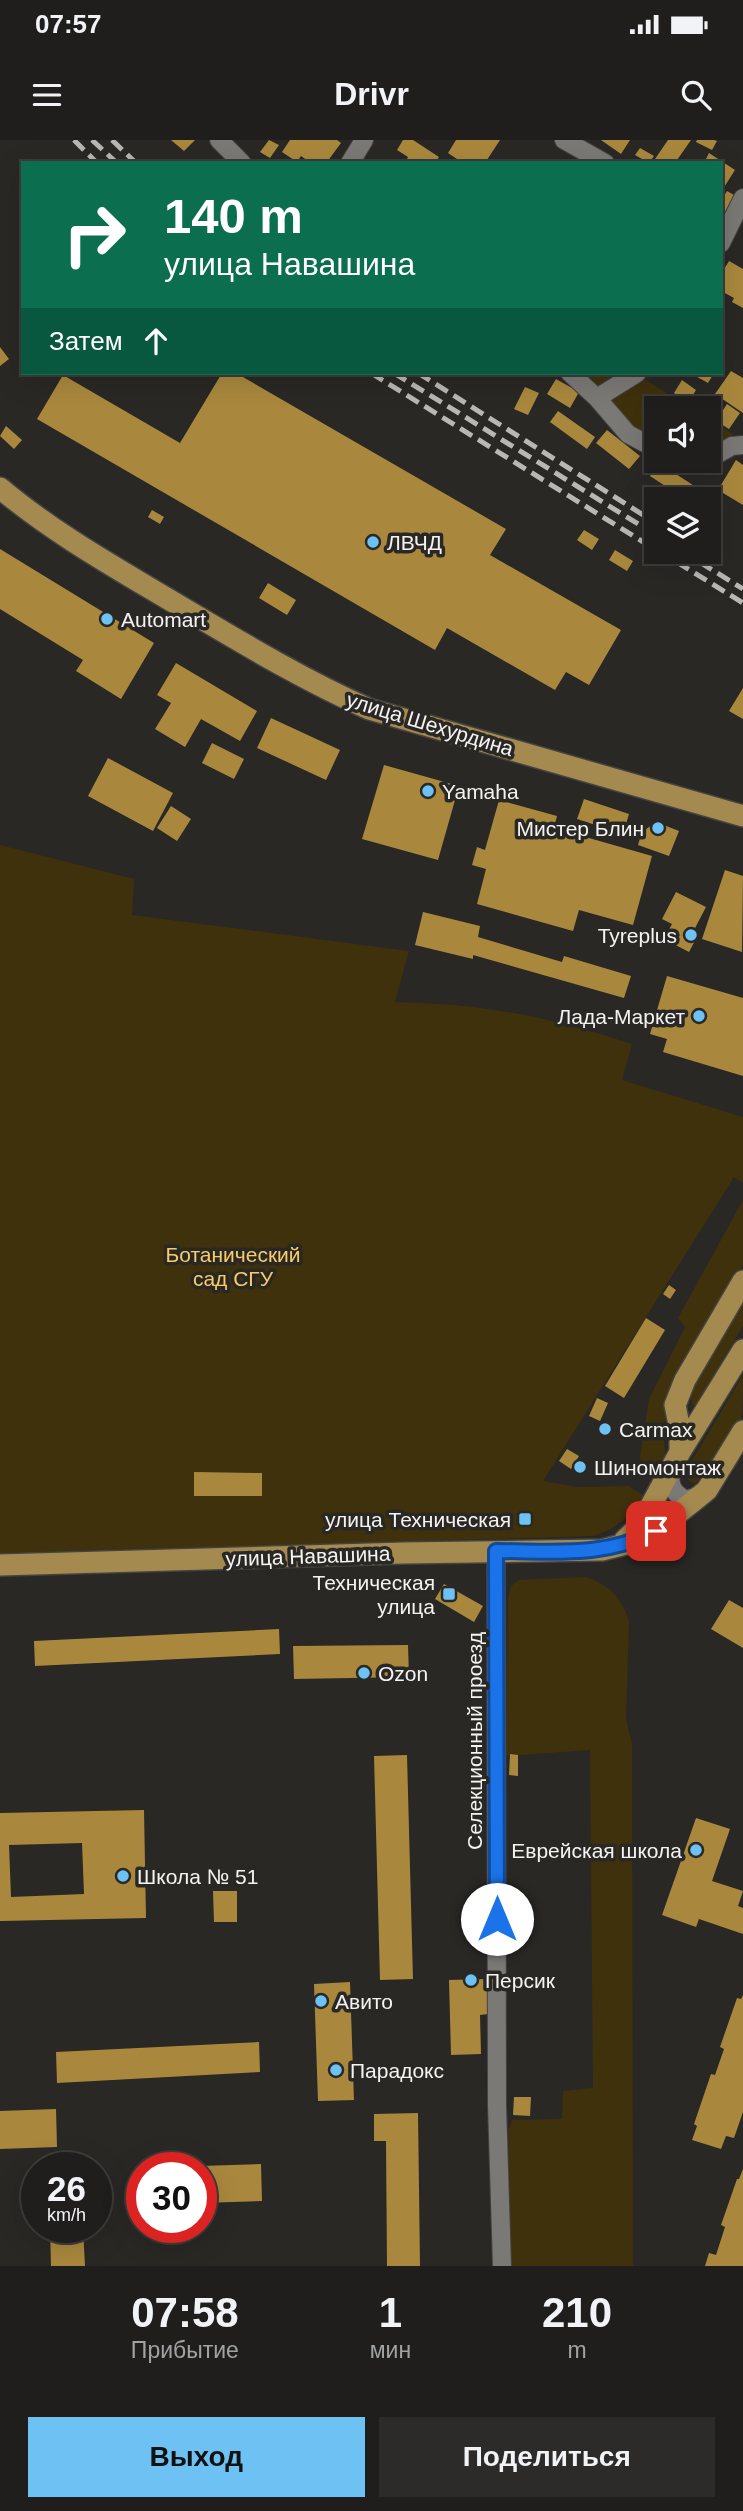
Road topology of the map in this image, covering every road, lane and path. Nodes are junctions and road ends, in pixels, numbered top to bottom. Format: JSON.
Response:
{"nodes":[{"id":1,"x":219,"y":140,"type":"edge"},
{"id":2,"x":364,"y":140,"type":"edge"},
{"id":3,"x":564,"y":140,"type":"edge"},
{"id":4,"x":240,"y":161,"type":"edge"},
{"id":5,"x":351,"y":161,"type":"edge"},
{"id":6,"x":601,"y":161,"type":"edge"},
{"id":7,"x":743,"y":198,"type":"edge"},
{"id":8,"x":728,"y":236,"type":"edge"},
{"id":9,"x":572,"y":375,"type":"edge"},
{"id":10,"x":634,"y":375,"type":"edge"},
{"id":11,"x":597,"y":398,"type":"junction"},
{"id":12,"x":644,"y":442,"type":"edge"},
{"id":13,"x":743,"y":445,"type":"edge"},
{"id":14,"x":721,"y":452,"type":"edge"},
{"id":15,"x":0,"y":488,"type":"edge"},
{"id":16,"x":743,"y":817,"type":"edge"},
{"id":17,"x":743,"y":1281,"type":"edge"},
{"id":18,"x":743,"y":1350,"type":"edge"},
{"id":19,"x":743,"y":1431,"type":"edge"},
{"id":20,"x":675,"y":1460,"type":"junction"},
{"id":21,"x":743,"y":1463,"type":"edge"},
{"id":22,"x":704,"y":1493,"type":"junction"},
{"id":23,"x":615,"y":1548,"type":"junction"},
{"id":24,"x":496,"y":1551,"type":"junction"},
{"id":25,"x":0,"y":1565,"type":"edge"},
{"id":26,"x":502,"y":2266,"type":"edge"}],
"edges":[{"from":1,"to":4,"type":"street"},
{"from":2,"to":5,"type":"street"},
{"from":3,"to":6,"type":"street"},
{"from":7,"to":8,"type":"street"},
{"from":9,"to":11,"type":"street"},
{"from":10,"to":11,"type":"street"},
{"from":11,"to":12,"type":"street"},
{"from":13,"to":14,"type":"street"},
{"from":15,"to":16,"type":"main road","name":"улица Шехурдина"},
{"from":17,"to":20,"type":"main road"},
{"from":18,"to":20,"type":"main road"},
{"from":19,"to":22,"type":"main road"},
{"from":20,"to":22,"type":"street"},
{"from":20,"to":23,"type":"main road"},
{"from":21,"to":22,"type":"main road"},
{"from":22,"to":23,"type":"main road"},
{"from":23,"to":24,"type":"main road","name":"улица Навашина"},
{"from":24,"to":25,"type":"main road","name":"улица Навашина"},
{"from":24,"to":26,"type":"street","name":"Селекционный проезд"}]}
